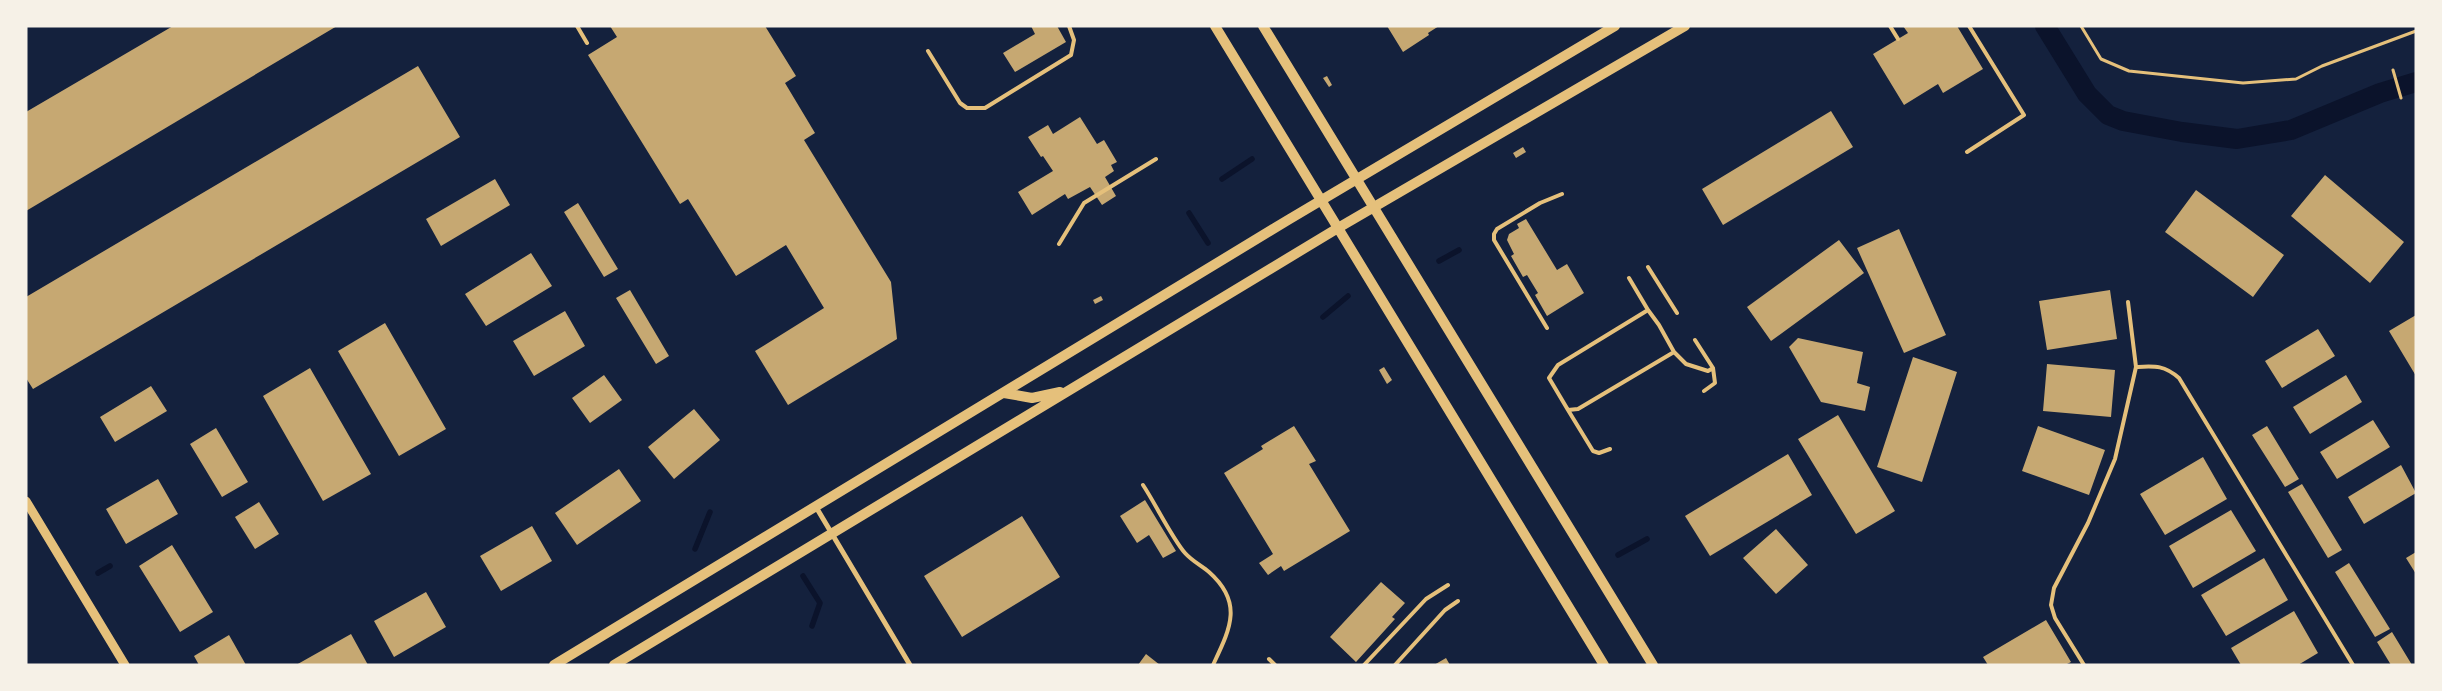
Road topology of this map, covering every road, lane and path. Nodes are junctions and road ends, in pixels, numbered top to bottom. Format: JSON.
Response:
{"nodes":[{"id":1,"x":577,"y":26,"type":"edge"},
{"id":2,"x":1069,"y":26,"type":"edge"},
{"id":3,"x":1215,"y":26,"type":"edge"},
{"id":4,"x":1263,"y":26,"type":"edge"},
{"id":5,"x":1615,"y":26,"type":"edge"},
{"id":6,"x":1684,"y":26,"type":"edge"},
{"id":7,"x":1890,"y":26,"type":"edge"},
{"id":8,"x":1969,"y":26,"type":"edge"},
{"id":9,"x":2081,"y":26,"type":"edge"},
{"id":10,"x":2416,"y":31,"type":"edge"},
{"id":11,"x":1898,"y":39,"type":"dead end"},
{"id":12,"x":587,"y":43,"type":"dead end"},
{"id":13,"x":928,"y":51,"type":"dead end"},
{"id":14,"x":2393,"y":70,"type":"dead end"},
{"id":15,"x":2401,"y":98,"type":"dead end"},
{"id":16,"x":1967,"y":152,"type":"dead end"},
{"id":17,"x":1156,"y":159,"type":"dead end"},
{"id":18,"x":1356,"y":180,"type":"junction"},
{"id":19,"x":1562,"y":194,"type":"dead end"},
{"id":20,"x":1321,"y":201,"type":"junction"},
{"id":21,"x":1374,"y":208,"type":"junction"},
{"id":22,"x":1338,"y":228,"type":"junction"},
{"id":23,"x":1058,"y":244,"type":"dead end"},
{"id":24,"x":1648,"y":267,"type":"dead end"},
{"id":25,"x":1629,"y":278,"type":"dead end"},
{"id":26,"x":2128,"y":302,"type":"dead end"},
{"id":27,"x":1648,"y":310,"type":"junction"},
{"id":28,"x":1677,"y":313,"type":"dead end"},
{"id":29,"x":1547,"y":328,"type":"dead end"},
{"id":30,"x":1695,"y":340,"type":"dead end"},
{"id":31,"x":1674,"y":352,"type":"junction"},
{"id":32,"x":2136,"y":367,"type":"junction"},
{"id":33,"x":1713,"y":368,"type":"junction"},
{"id":34,"x":1073,"y":388,"type":"junction"},
{"id":35,"x":1704,"y":391,"type":"dead end"},
{"id":36,"x":1004,"y":393,"type":"junction"},
{"id":37,"x":1568,"y":410,"type":"junction"},
{"id":38,"x":1610,"y":449,"type":"dead end"},
{"id":39,"x":1144,"y":485,"type":"dead end"},
{"id":40,"x":26,"y":501,"type":"edge"},
{"id":41,"x":816,"y":507,"type":"junction"},
{"id":42,"x":832,"y":534,"type":"junction"},
{"id":43,"x":1448,"y":585,"type":"dead end"},
{"id":44,"x":1458,"y":601,"type":"dead end"},
{"id":45,"x":1269,"y":659,"type":"dead end"},
{"id":46,"x":125,"y":665,"type":"edge"},
{"id":47,"x":554,"y":665,"type":"edge"},
{"id":48,"x":614,"y":665,"type":"edge"},
{"id":49,"x":910,"y":665,"type":"edge"},
{"id":50,"x":1213,"y":665,"type":"edge"},
{"id":51,"x":1275,"y":665,"type":"edge"},
{"id":52,"x":1364,"y":665,"type":"edge"},
{"id":53,"x":1395,"y":665,"type":"edge"},
{"id":54,"x":1604,"y":665,"type":"edge"},
{"id":55,"x":1653,"y":665,"type":"edge"},
{"id":56,"x":2084,"y":665,"type":"edge"},
{"id":57,"x":2353,"y":665,"type":"edge"}],
"edges":[{"from":1,"to":12,"type":"lane"},
{"from":2,"to":13,"type":"lane"},
{"from":3,"to":20,"type":"main road"},
{"from":4,"to":18,"type":"main road"},
{"from":5,"to":18,"type":"main road"},
{"from":6,"to":21,"type":"main road"},
{"from":7,"to":11,"type":"lane"},
{"from":8,"to":16,"type":"lane"},
{"from":9,"to":10,"type":"path"},
{"from":14,"to":15,"type":"path"},
{"from":17,"to":23,"type":"lane"},
{"from":18,"to":20,"type":"main road"},
{"from":18,"to":21,"type":"main road"},
{"from":19,"to":29,"type":"lane"},
{"from":20,"to":22,"type":"main road"},
{"from":20,"to":36,"type":"main road"},
{"from":21,"to":22,"type":"main road"},
{"from":21,"to":55,"type":"main road"},
{"from":22,"to":34,"type":"main road"},
{"from":22,"to":54,"type":"main road"},
{"from":24,"to":28,"type":"lane"},
{"from":25,"to":27,"type":"lane"},
{"from":26,"to":32,"type":"lane"},
{"from":27,"to":31,"type":"lane"},
{"from":27,"to":37,"type":"lane"},
{"from":30,"to":33,"type":"lane"},
{"from":31,"to":33,"type":"lane"},
{"from":31,"to":37,"type":"lane"},
{"from":32,"to":56,"type":"lane"},
{"from":32,"to":57,"type":"lane"},
{"from":33,"to":35,"type":"lane"},
{"from":34,"to":36,"type":"main road"},
{"from":34,"to":42,"type":"main road"},
{"from":36,"to":41,"type":"main road"},
{"from":37,"to":38,"type":"lane"},
{"from":39,"to":50,"type":"lane"},
{"from":40,"to":46,"type":"street"},
{"from":41,"to":42,"type":"street"},
{"from":41,"to":47,"type":"main road"},
{"from":42,"to":48,"type":"main road"},
{"from":42,"to":49,"type":"street"},
{"from":43,"to":52,"type":"lane"},
{"from":44,"to":53,"type":"lane"},
{"from":45,"to":51,"type":"lane"}]}
